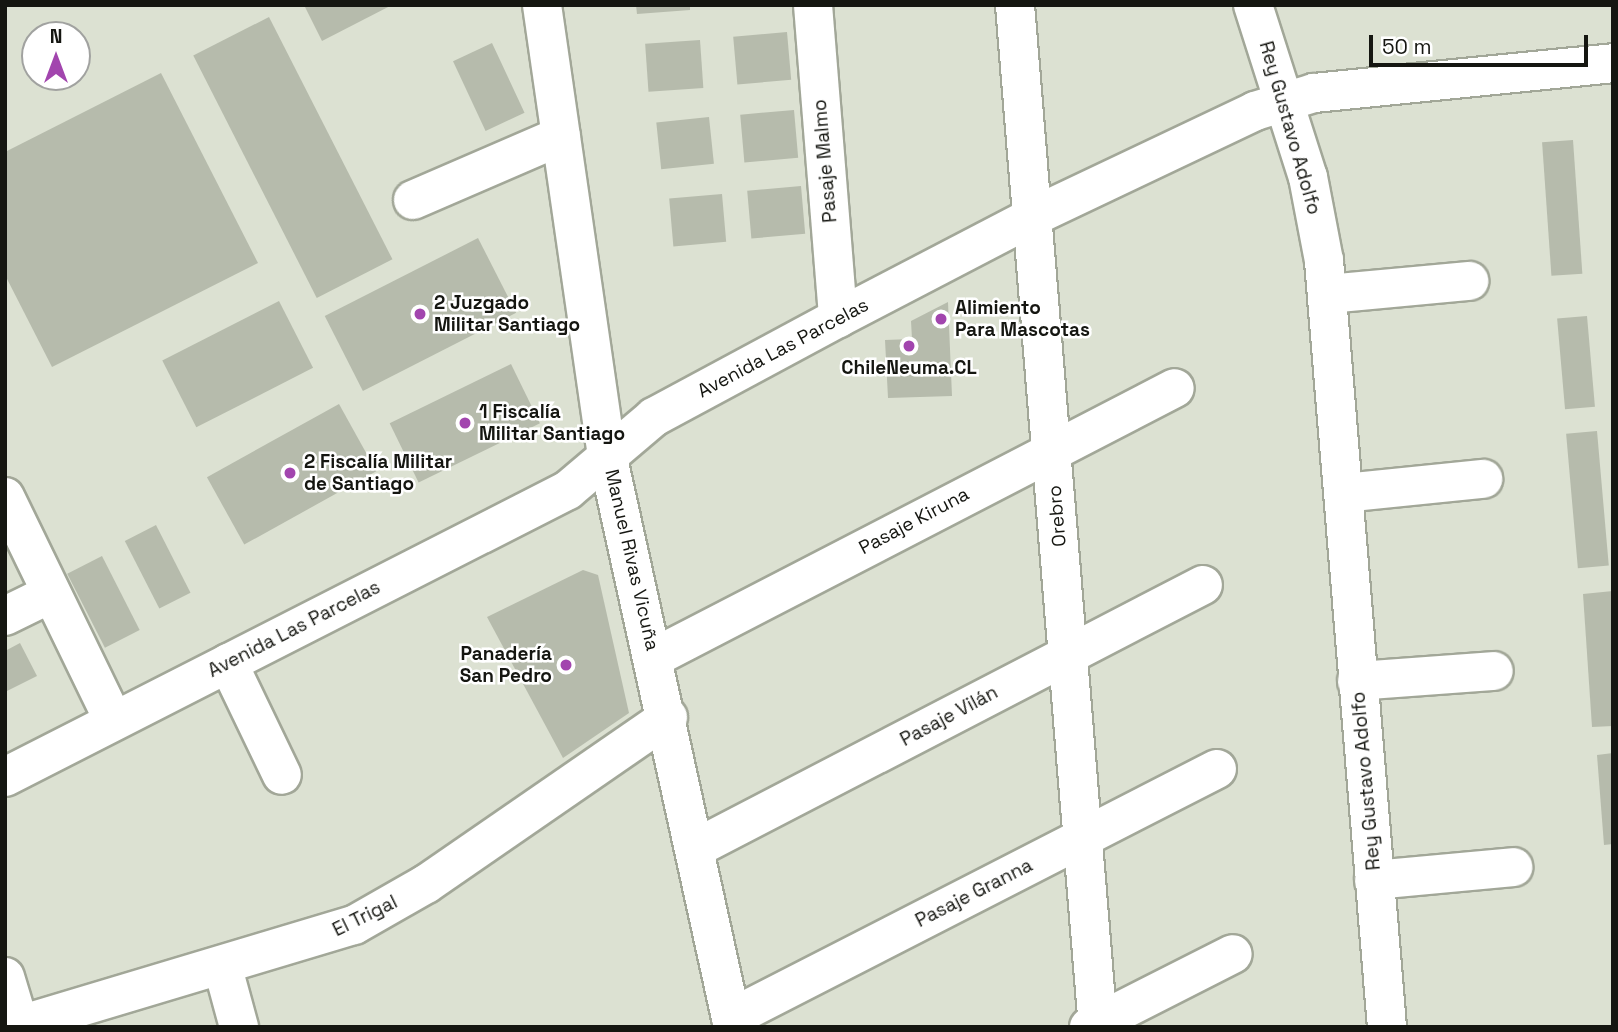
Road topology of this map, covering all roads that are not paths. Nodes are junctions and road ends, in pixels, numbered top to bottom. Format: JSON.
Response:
{"nodes":[{"id":1,"x":542,"y":5,"type":"edge"},
{"id":2,"x":813,"y":5,"type":"edge"},
{"id":3,"x":1015,"y":5,"type":"edge"},
{"id":4,"x":1253,"y":5,"type":"edge"},
{"id":5,"x":1613,"y":62,"type":"edge"},
{"id":6,"x":1285,"y":100,"type":"junction"},
{"id":7,"x":561,"y":136,"type":"junction"},
{"id":8,"x":413,"y":200,"type":"dead end"},
{"id":9,"x":1032,"y":217,"type":"junction"},
{"id":10,"x":1469,"y":281,"type":"dead end"},
{"id":11,"x":1328,"y":293,"type":"junction"},
{"id":12,"x":838,"y":318,"type":"junction"},
{"id":13,"x":1175,"y":388,"type":"dead end"},
{"id":14,"x":1051,"y":449,"type":"junction"},
{"id":15,"x":607,"y":454,"type":"junction"},
{"id":16,"x":1483,"y":479,"type":"dead end"},
{"id":17,"x":1344,"y":493,"type":"junction"},
{"id":18,"x":5,"y":497,"type":"edge"},
{"id":19,"x":1203,"y":585,"type":"dead end"},
{"id":20,"x":50,"y":594,"type":"junction"},
{"id":21,"x":5,"y":617,"type":"edge"},
{"id":22,"x":1068,"y":654,"type":"junction"},
{"id":23,"x":655,"y":657,"type":"junction"},
{"id":24,"x":228,"y":663,"type":"junction"},
{"id":25,"x":1494,"y":671,"type":"dead end"},
{"id":26,"x":1357,"y":681,"type":"junction"},
{"id":27,"x":668,"y":717,"type":"junction"},
{"id":28,"x":114,"y":721,"type":"junction"},
{"id":29,"x":1217,"y":769,"type":"dead end"},
{"id":30,"x":282,"y":775,"type":"dead end"},
{"id":31,"x":5,"y":776,"type":"edge"},
{"id":32,"x":1083,"y":838,"type":"junction"},
{"id":33,"x":696,"y":848,"type":"junction"},
{"id":34,"x":1513,"y":866,"type":"dead end"},
{"id":35,"x":1374,"y":880,"type":"junction"},
{"id":36,"x":1233,"y":954,"type":"dead end"},
{"id":37,"x":223,"y":968,"type":"junction"},
{"id":38,"x":5,"y":977,"type":"edge"},
{"id":39,"x":732,"y":1023,"type":"edge"},
{"id":40,"x":1095,"y":1025,"type":"edge"},
{"id":41,"x":20,"y":1026,"type":"edge"},
{"id":42,"x":239,"y":1027,"type":"edge"},
{"id":43,"x":1387,"y":1027,"type":"edge"}],
"edges":[{"from":1,"to":7,"type":"street","name":"Manuel Rivas Vicuña"},
{"from":2,"to":12,"type":"street","name":"Pasaje Malmo"},
{"from":3,"to":9,"type":"street","name":"Orebro"},
{"from":4,"to":6,"type":"street","name":"Rey Gustavo Adolfo"},
{"from":5,"to":6,"type":"street","name":"Avenida Las Parcelas"},
{"from":6,"to":9,"type":"street","name":"Avenida Las Parcelas"},
{"from":6,"to":11,"type":"street","name":"Rey Gustavo Adolfo"},
{"from":7,"to":8,"type":"street"},
{"from":7,"to":15,"type":"street","name":"Manuel Rivas Vicuña"},
{"from":9,"to":12,"type":"street","name":"Avenida Las Parcelas"},
{"from":9,"to":14,"type":"street","name":"Orebro"},
{"from":10,"to":11,"type":"street"},
{"from":11,"to":17,"type":"street","name":"Rey Gustavo Adolfo"},
{"from":12,"to":15,"type":"street","name":"Avenida Las Parcelas"},
{"from":13,"to":14,"type":"street","name":"Pasaje Kiruna"},
{"from":14,"to":22,"type":"street","name":"Orebro"},
{"from":14,"to":23,"type":"street","name":"Pasaje Kiruna"},
{"from":15,"to":23,"type":"street","name":"Manuel Rivas Vicuña"},
{"from":15,"to":24,"type":"street","name":"Avenida Las Parcelas"},
{"from":16,"to":17,"type":"street"},
{"from":17,"to":26,"type":"street","name":"Rey Gustavo Adolfo"},
{"from":18,"to":20,"type":"street"},
{"from":19,"to":22,"type":"street","name":"Pasaje Vilán"},
{"from":20,"to":21,"type":"street"},
{"from":20,"to":28,"type":"street"},
{"from":22,"to":32,"type":"street","name":"Orebro"},
{"from":22,"to":33,"type":"street","name":"Pasaje Vilán"},
{"from":23,"to":27,"type":"street","name":"Manuel Rivas Vicuña"},
{"from":24,"to":28,"type":"street","name":"Avenida Las Parcelas"},
{"from":24,"to":30,"type":"street"},
{"from":25,"to":26,"type":"street","name":"Rey Gustavo Adolfo"},
{"from":26,"to":35,"type":"street","name":"Rey Gustavo Adolfo"},
{"from":27,"to":33,"type":"street","name":"Manuel Rivas Vicuña"},
{"from":27,"to":37,"type":"street","name":"El Trigal"},
{"from":28,"to":31,"type":"street","name":"Avenida Las Parcelas"},
{"from":29,"to":32,"type":"street","name":"Pasaje Granna"},
{"from":32,"to":39,"type":"street","name":"Pasaje Granna"},
{"from":32,"to":40,"type":"street","name":"Orebro"},
{"from":33,"to":39,"type":"street","name":"Manuel Rivas Vicuña"},
{"from":34,"to":35,"type":"street","name":"Rey Gustavo Adolfo"},
{"from":35,"to":43,"type":"street","name":"Rey Gustavo Adolfo"},
{"from":36,"to":40,"type":"street"},
{"from":37,"to":41,"type":"street","name":"El Trigal"},
{"from":37,"to":42,"type":"street"},
{"from":38,"to":41,"type":"street"}]}
